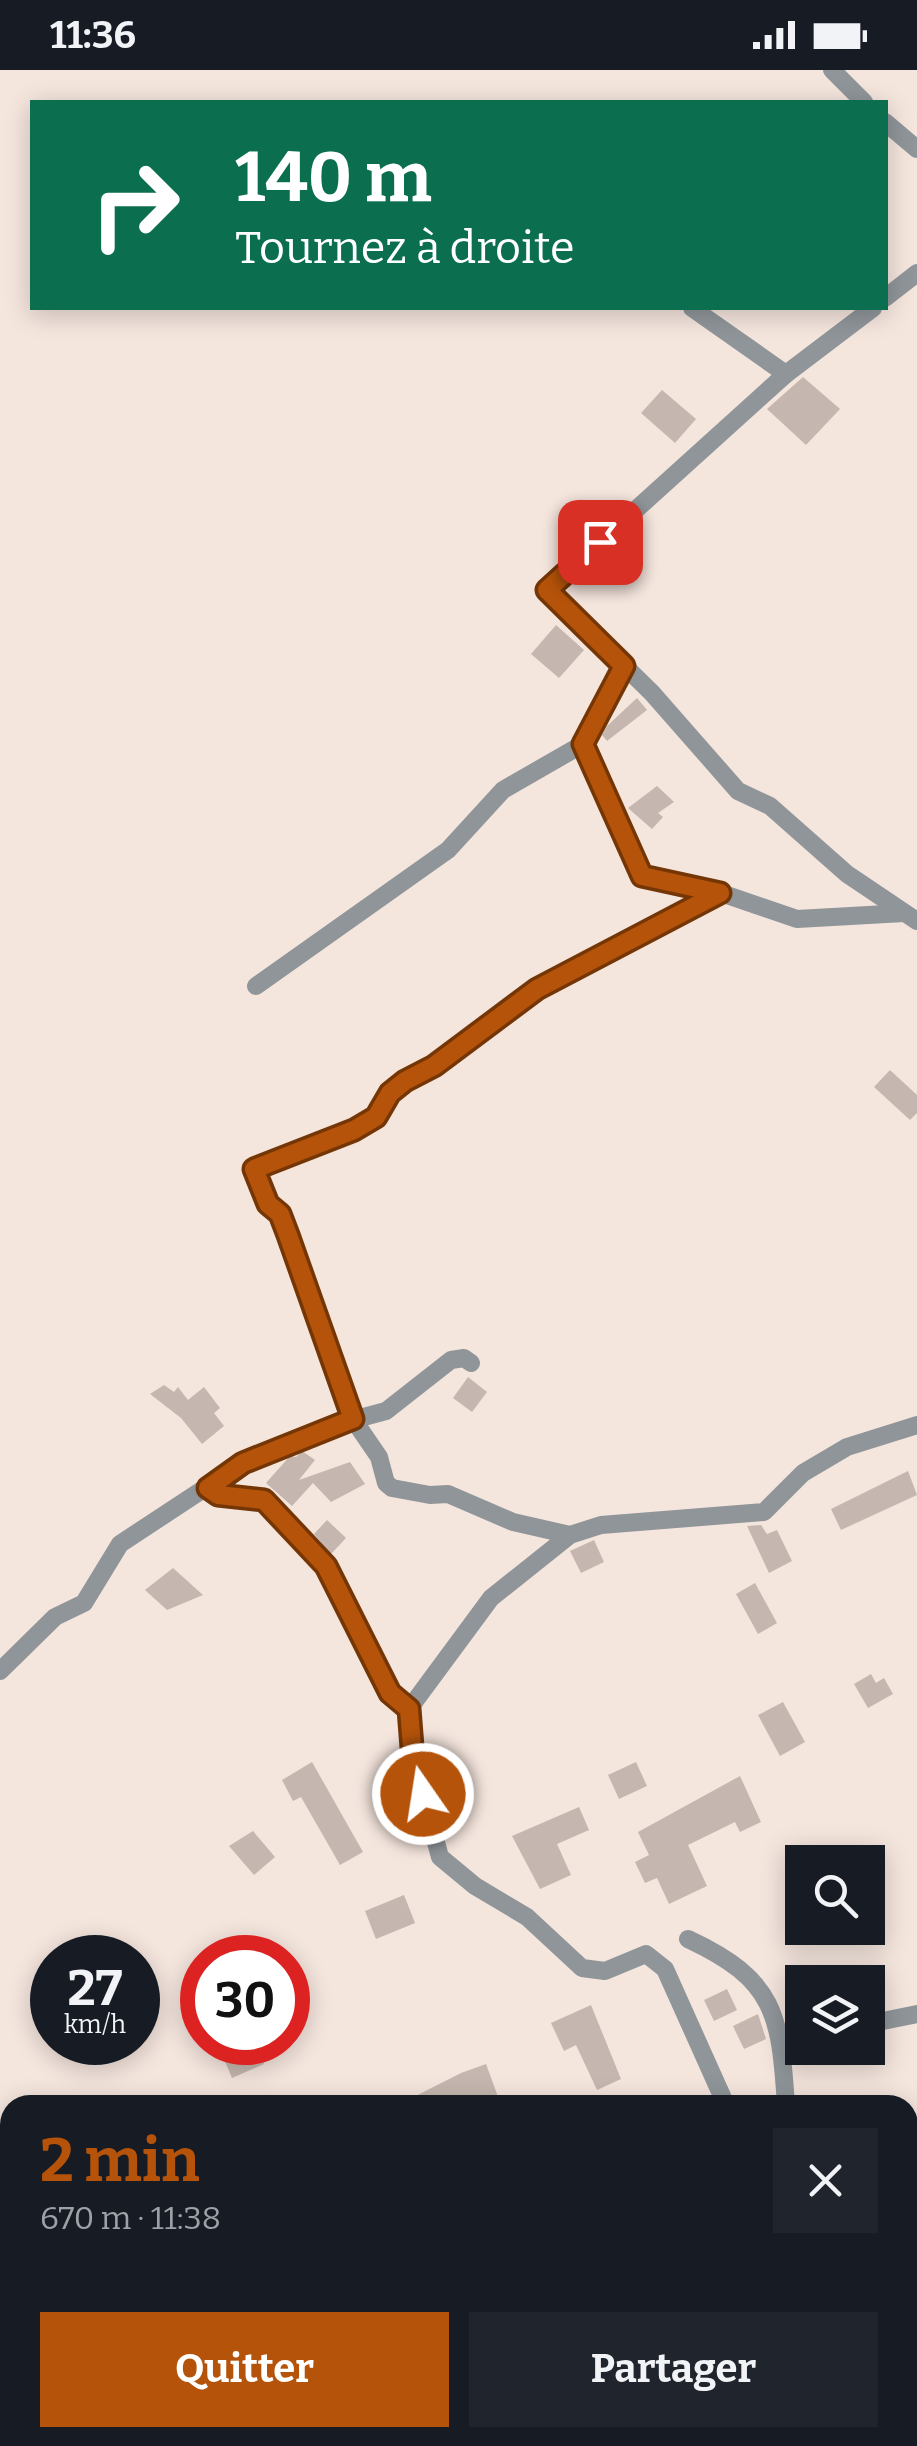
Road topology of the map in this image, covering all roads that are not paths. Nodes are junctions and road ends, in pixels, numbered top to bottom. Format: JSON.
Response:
{"nodes":[{"id":1,"x":832,"y":70,"type":"edge"},
{"id":2,"x":862,"y":100,"type":"edge"},
{"id":3,"x":888,"y":125,"type":"edge"},
{"id":4,"x":917,"y":149,"type":"edge"},
{"id":5,"x":917,"y":274,"type":"edge"},
{"id":6,"x":888,"y":296,"type":"edge"},
{"id":7,"x":695,"y":310,"type":"edge"},
{"id":8,"x":870,"y":310,"type":"edge"},
{"id":9,"x":786,"y":374,"type":"junction"},
{"id":10,"x":624,"y":666,"type":"junction"},
{"id":11,"x":583,"y":744,"type":"junction"},
{"id":12,"x":720,"y":893,"type":"junction"},
{"id":13,"x":911,"y":917,"type":"edge"},
{"id":14,"x":256,"y":986,"type":"dead end"},
{"id":15,"x":471,"y":1363,"type":"dead end"},
{"id":16,"x":353,"y":1419,"type":"junction"},
{"id":17,"x":917,"y":1425,"type":"edge"},
{"id":18,"x":208,"y":1488,"type":"junction"},
{"id":19,"x":570,"y":1535,"type":"junction"},
{"id":20,"x":0,"y":1671,"type":"edge"},
{"id":21,"x":409,"y":1709,"type":"junction"},
{"id":22,"x":688,"y":1939,"type":"dead end"},
{"id":23,"x":917,"y":2014,"type":"edge"},
{"id":24,"x":885,"y":2021,"type":"edge"},
{"id":25,"x":721,"y":2095,"type":"edge"},
{"id":26,"x":786,"y":2095,"type":"edge"}],
"edges":[{"from":1,"to":2,"type":"street"},
{"from":3,"to":4,"type":"street"},
{"from":5,"to":6,"type":"street"},
{"from":7,"to":9,"type":"street"},
{"from":8,"to":9,"type":"street"},
{"from":9,"to":10,"type":"street"},
{"from":10,"to":11,"type":"street"},
{"from":10,"to":13,"type":"street"},
{"from":11,"to":12,"type":"street"},
{"from":11,"to":14,"type":"street"},
{"from":12,"to":13,"type":"street"},
{"from":12,"to":16,"type":"street"},
{"from":15,"to":16,"type":"street"},
{"from":16,"to":18,"type":"street"},
{"from":16,"to":19,"type":"street"},
{"from":17,"to":19,"type":"street"},
{"from":18,"to":20,"type":"street"},
{"from":18,"to":21,"type":"street"},
{"from":19,"to":21,"type":"street"},
{"from":21,"to":25,"type":"street"},
{"from":22,"to":26,"type":"street"},
{"from":23,"to":24,"type":"street"}]}
